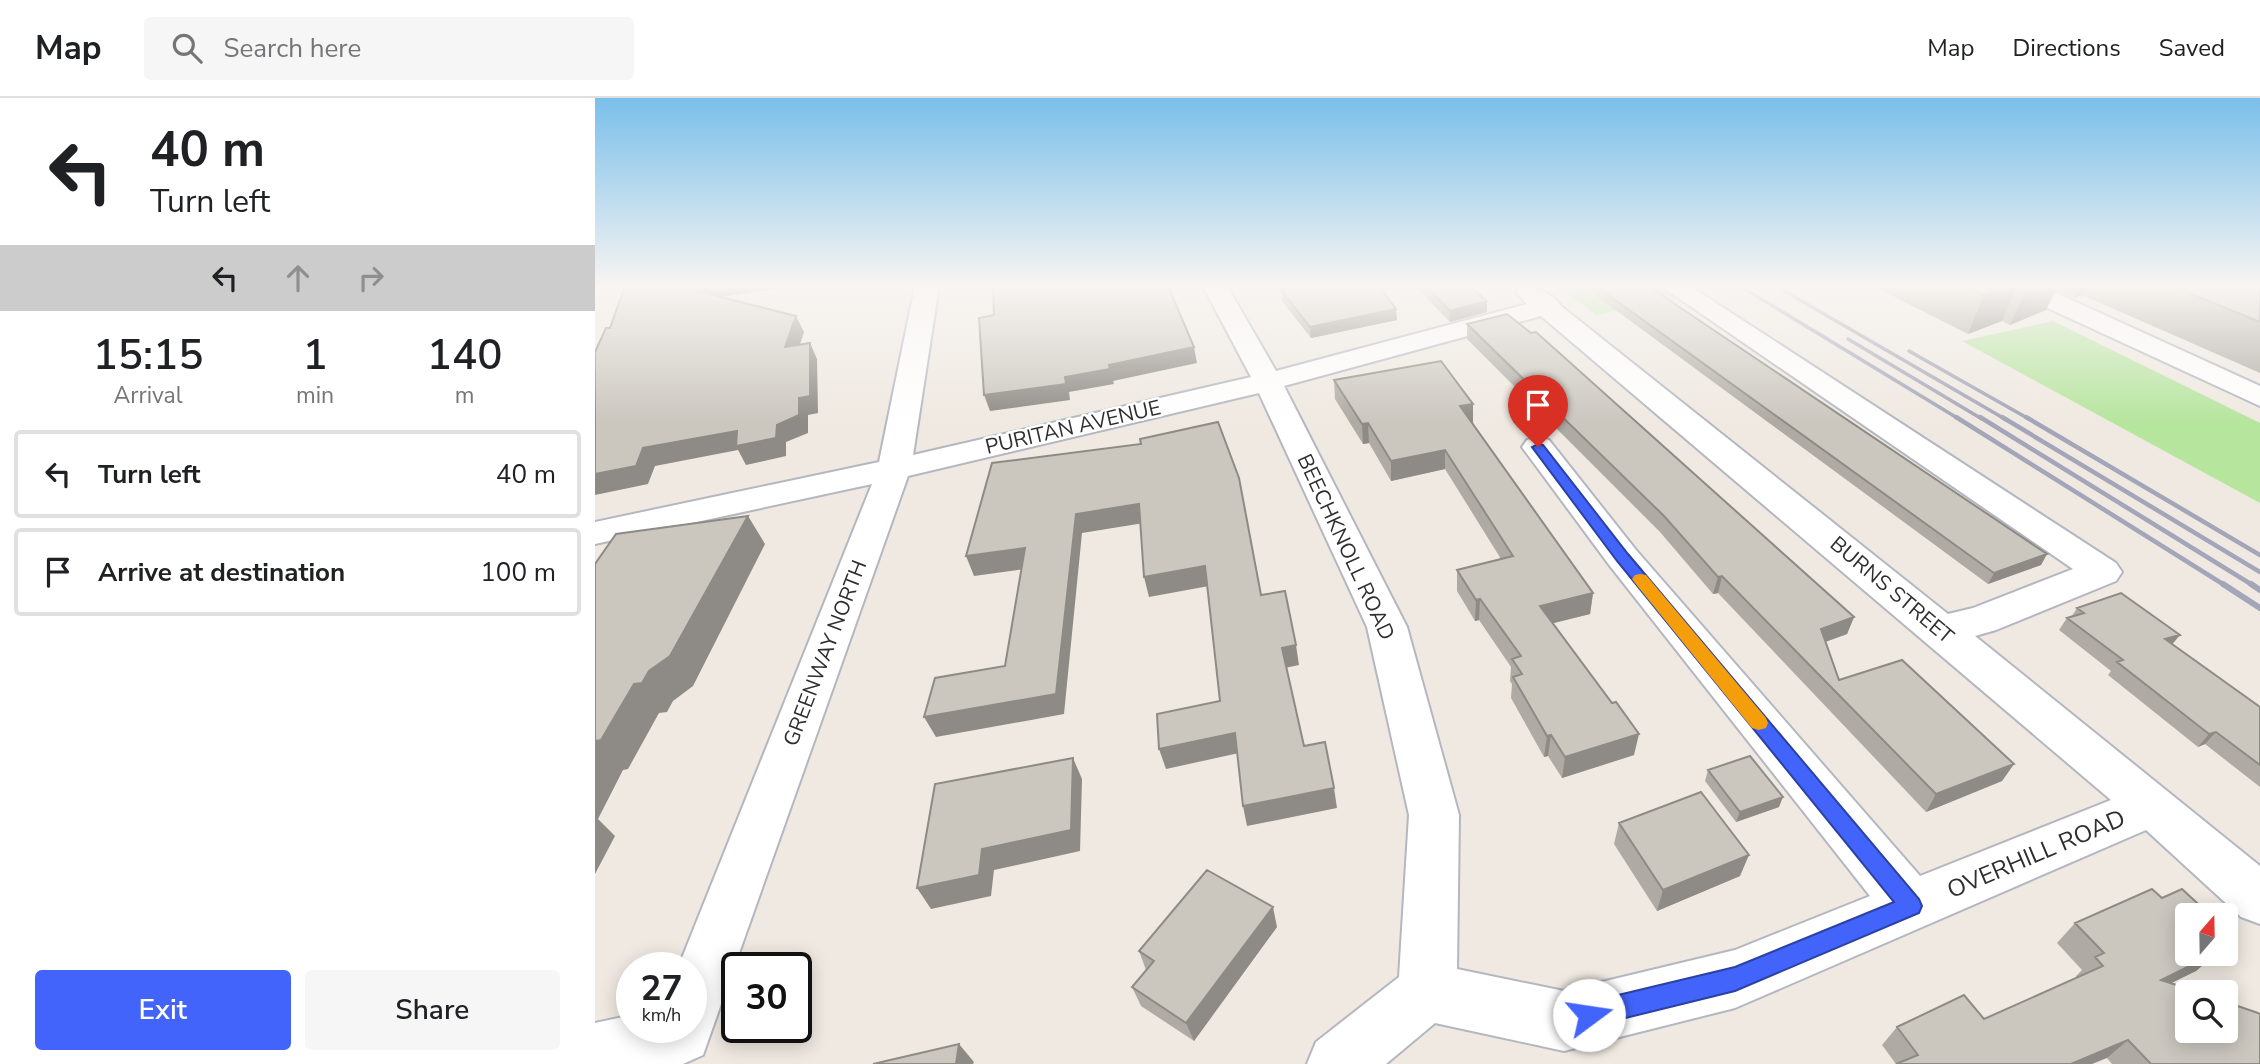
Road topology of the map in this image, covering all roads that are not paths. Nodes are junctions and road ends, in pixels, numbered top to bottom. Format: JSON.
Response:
{"nodes":[{"id":1,"x":919,"y":331,"type":"edge"},
{"id":2,"x":1239,"y":331,"type":"edge"},
{"id":3,"x":1426,"y":331,"type":"edge"},
{"id":4,"x":1578,"y":331,"type":"edge"},
{"id":5,"x":1742,"y":331,"type":"edge"},
{"id":6,"x":2126,"y":331,"type":"edge"},
{"id":7,"x":1267,"y":382,"type":"junction"},
{"id":8,"x":2260,"y":397,"type":"edge"},
{"id":9,"x":1538,"y":447,"type":"dead end"},
{"id":10,"x":894,"y":469,"type":"junction"},
{"id":11,"x":595,"y":533,"type":"edge"},
{"id":12,"x":1940,"y":630,"type":"junction"},
{"id":13,"x":2152,"y":805,"type":"junction"},
{"id":14,"x":2260,"y":899,"type":"edge"},
{"id":15,"x":1911,"y":906,"type":"junction"},
{"id":16,"x":707,"y":967,"type":"edge"},
{"id":17,"x":1427,"y":992,"type":"junction"},
{"id":18,"x":643,"y":1043,"type":"edge"},
{"id":19,"x":595,"y":1054,"type":"edge"},
{"id":20,"x":1338,"y":1064,"type":"edge"}],
"edges":[{"from":1,"to":10,"type":"street","name":"GREENWAY NORTH"},
{"from":2,"to":7,"type":"street","name":"BEECHKNOLL ROAD"},
{"from":3,"to":7,"type":"street","name":"PURITAN AVENUE"},
{"from":4,"to":12,"type":"street","name":"BURNS STREET"},
{"from":5,"to":12,"type":"street"},
{"from":6,"to":8,"type":"street"},
{"from":7,"to":10,"type":"street","name":"PURITAN AVENUE"},
{"from":7,"to":17,"type":"street","name":"BEECHKNOLL ROAD"},
{"from":9,"to":15,"type":"street"},
{"from":10,"to":11,"type":"street","name":"PURITAN AVENUE"},
{"from":10,"to":16,"type":"street","name":"GREENWAY NORTH"},
{"from":12,"to":13,"type":"street","name":"BURNS STREET"},
{"from":13,"to":14,"type":"street","name":"BURNS STREET"},
{"from":13,"to":15,"type":"street","name":"OVERHILL ROAD"},
{"from":15,"to":17,"type":"street","name":"OVERHILL ROAD"},
{"from":17,"to":20,"type":"street"},
{"from":18,"to":19,"type":"street"}]}
